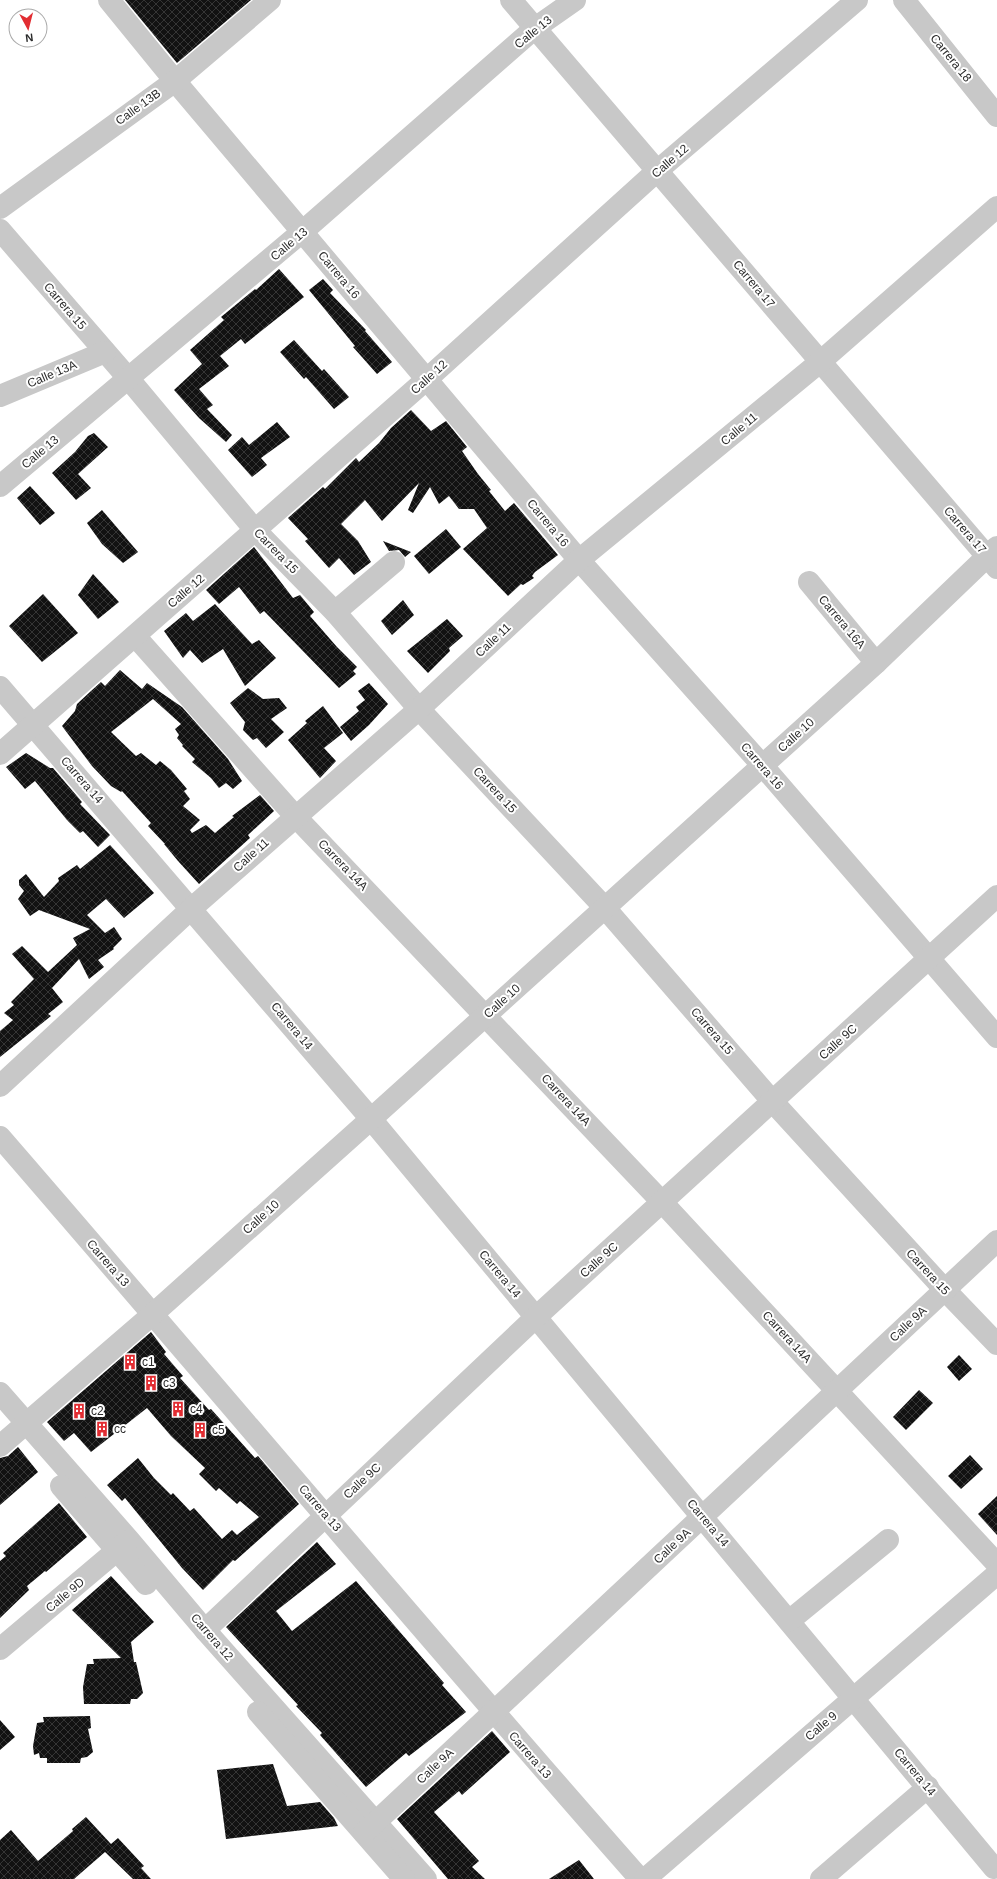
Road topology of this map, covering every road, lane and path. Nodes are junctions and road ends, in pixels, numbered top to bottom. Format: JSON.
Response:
{"nodes":[{"id":1,"x":109,"y":0,"type":"edge"},
{"id":2,"x":270,"y":0,"type":"edge"},
{"id":3,"x":512,"y":0,"type":"edge"},
{"id":4,"x":575,"y":0,"type":"edge"},
{"id":5,"x":858,"y":0,"type":"edge"},
{"id":6,"x":904,"y":0,"type":"edge"},
{"id":7,"x":536,"y":28,"type":"junction"},
{"id":8,"x":175,"y":81,"type":"junction"},
{"id":9,"x":997,"y":116,"type":"edge"},
{"id":10,"x":657,"y":171,"type":"junction"},
{"id":11,"x":997,"y":207,"type":"edge"},
{"id":12,"x":0,"y":208,"type":"edge"},
{"id":13,"x":0,"y":230,"type":"edge"},
{"id":14,"x":302,"y":232,"type":"junction"},
{"id":15,"x":105,"y":352,"type":"junction"},
{"id":16,"x":820,"y":362,"type":"junction"},
{"id":17,"x":128,"y":378,"type":"junction"},
{"id":18,"x":427,"y":379,"type":"junction"},
{"id":19,"x":0,"y":396,"type":"edge"},
{"id":20,"x":0,"y":486,"type":"edge"},
{"id":21,"x":255,"y":530,"type":"junction"},
{"id":22,"x":994,"y":557,"type":"edge"},
{"id":23,"x":579,"y":560,"type":"junction"},
{"id":24,"x":394,"y":562,"type":"dead end"},
{"id":25,"x":809,"y":582,"type":"dead end"},
{"id":26,"x":335,"y":612,"type":"junction"},
{"id":27,"x":135,"y":636,"type":"junction"},
{"id":28,"x":876,"y":663,"type":"junction"},
{"id":29,"x":0,"y":687,"type":"edge"},
{"id":30,"x":419,"y":709,"type":"junction"},
{"id":31,"x":34,"y":725,"type":"junction"},
{"id":32,"x":0,"y":754,"type":"edge"},
{"id":33,"x":762,"y":765,"type":"junction"},
{"id":34,"x":296,"y":816,"type":"junction"},
{"id":35,"x":997,"y":896,"type":"edge"},
{"id":36,"x":192,"y":908,"type":"junction"},
{"id":37,"x":605,"y":908,"type":"junction"},
{"id":38,"x":930,"y":958,"type":"junction"},
{"id":39,"x":486,"y":1015,"type":"junction"},
{"id":40,"x":997,"y":1037,"type":"edge"},
{"id":41,"x":0,"y":1086,"type":"edge"},
{"id":42,"x":773,"y":1102,"type":"junction"},
{"id":43,"x":371,"y":1119,"type":"junction"},
{"id":44,"x":0,"y":1137,"type":"edge"},
{"id":45,"x":662,"y":1202,"type":"junction"},
{"id":46,"x":997,"y":1241,"type":"edge"},
{"id":47,"x":945,"y":1290,"type":"junction"},
{"id":48,"x":153,"y":1314,"type":"junction"},
{"id":49,"x":536,"y":1317,"type":"junction"},
{"id":50,"x":997,"y":1344,"type":"edge"},
{"id":51,"x":837,"y":1391,"type":"junction"},
{"id":52,"x":0,"y":1393,"type":"edge"},
{"id":53,"x":0,"y":1416,"type":"edge"},
{"id":54,"x":14,"y":1434,"type":"edge"},
{"id":55,"x":326,"y":1515,"type":"junction"},
{"id":56,"x":702,"y":1517,"type":"junction"},
{"id":57,"x":888,"y":1540,"type":"dead end"},
{"id":58,"x":123,"y":1545,"type":"junction"},
{"id":59,"x":997,"y":1564,"type":"edge"},
{"id":60,"x":997,"y":1574,"type":"edge"},
{"id":61,"x":789,"y":1621,"type":"junction"},
{"id":62,"x":205,"y":1630,"type":"junction"},
{"id":63,"x":0,"y":1649,"type":"edge"},
{"id":64,"x":854,"y":1698,"type":"junction"},
{"id":65,"x":493,"y":1712,"type":"junction"},
{"id":66,"x":928,"y":1787,"type":"junction"},
{"id":67,"x":370,"y":1827,"type":"junction"},
{"id":68,"x":991,"y":1871,"type":"edge"},
{"id":69,"x":404,"y":1879,"type":"edge"},
{"id":70,"x":426,"y":1879,"type":"edge"},
{"id":71,"x":640,"y":1879,"type":"edge"},
{"id":72,"x":645,"y":1879,"type":"edge"},
{"id":73,"x":820,"y":1879,"type":"edge"}],
"edges":[{"from":1,"to":8,"type":"street","name":"Carrera 16"},
{"from":2,"to":8,"type":"street","name":"Calle 13B"},
{"from":3,"to":7,"type":"street","name":"Carrera 17"},
{"from":4,"to":7,"type":"street","name":"Calle 13"},
{"from":5,"to":10,"type":"street","name":"Calle 12"},
{"from":6,"to":9,"type":"street","name":"Carrera 18"},
{"from":7,"to":10,"type":"street","name":"Carrera 17"},
{"from":7,"to":14,"type":"street","name":"Calle 13"},
{"from":8,"to":12,"type":"street","name":"Calle 13B"},
{"from":8,"to":14,"type":"street","name":"Carrera 16"},
{"from":10,"to":16,"type":"street","name":"Carrera 17"},
{"from":10,"to":18,"type":"street","name":"Calle 12"},
{"from":11,"to":16,"type":"street","name":"Calle 11"},
{"from":13,"to":15,"type":"street","name":"Carrera 15"},
{"from":14,"to":17,"type":"street","name":"Calle 13"},
{"from":14,"to":18,"type":"street","name":"Carrera 16"},
{"from":15,"to":17,"type":"street","name":"Carrera 15"},
{"from":15,"to":19,"type":"street","name":"Calle 13A"},
{"from":16,"to":22,"type":"street","name":"Carrera 17"},
{"from":16,"to":23,"type":"street","name":"Calle 11"},
{"from":17,"to":20,"type":"street","name":"Calle 13"},
{"from":17,"to":21,"type":"street","name":"Carrera 15"},
{"from":18,"to":21,"type":"street","name":"Calle 12"},
{"from":18,"to":23,"type":"street","name":"Carrera 16"},
{"from":21,"to":26,"type":"street","name":"Carrera 15"},
{"from":21,"to":27,"type":"street","name":"Calle 12"},
{"from":22,"to":28,"type":"street","name":"Calle 10"},
{"from":23,"to":30,"type":"street","name":"Calle 11"},
{"from":23,"to":33,"type":"street","name":"Carrera 16"},
{"from":24,"to":26,"type":"street"},
{"from":25,"to":28,"type":"street","name":"Carrera 16A"},
{"from":26,"to":30,"type":"street","name":"Carrera 15"},
{"from":27,"to":31,"type":"street","name":"Calle 12"},
{"from":27,"to":34,"type":"street","name":"Carrera 14A"},
{"from":28,"to":33,"type":"street","name":"Calle 10"},
{"from":29,"to":31,"type":"street","name":"Carrera 14"},
{"from":30,"to":34,"type":"street","name":"Calle 11"},
{"from":30,"to":37,"type":"street","name":"Carrera 15"},
{"from":31,"to":32,"type":"street","name":"Calle 12"},
{"from":31,"to":36,"type":"street","name":"Carrera 14"},
{"from":33,"to":37,"type":"street","name":"Calle 10"},
{"from":33,"to":38,"type":"street","name":"Carrera 16"},
{"from":34,"to":36,"type":"street","name":"Calle 11"},
{"from":34,"to":39,"type":"street","name":"Carrera 14A"},
{"from":35,"to":38,"type":"street","name":"Calle 9C"},
{"from":36,"to":41,"type":"street","name":"Calle 11"},
{"from":36,"to":43,"type":"street","name":"Carrera 14"},
{"from":37,"to":39,"type":"street","name":"Calle 10"},
{"from":37,"to":42,"type":"street","name":"Carrera 15"},
{"from":38,"to":40,"type":"street","name":"Carrera 16"},
{"from":38,"to":42,"type":"street","name":"Calle 9C"},
{"from":39,"to":43,"type":"street","name":"Calle 10"},
{"from":39,"to":45,"type":"street","name":"Carrera 14A"},
{"from":42,"to":45,"type":"street","name":"Calle 9C"},
{"from":42,"to":47,"type":"street","name":"Carrera 15"},
{"from":43,"to":48,"type":"street","name":"Calle 10"},
{"from":43,"to":49,"type":"street","name":"Carrera 14"},
{"from":44,"to":48,"type":"street","name":"Carrera 13"},
{"from":45,"to":49,"type":"street","name":"Calle 9C"},
{"from":45,"to":51,"type":"street","name":"Carrera 14A"},
{"from":46,"to":47,"type":"street","name":"Calle 9A"},
{"from":47,"to":50,"type":"street","name":"Carrera 15"},
{"from":47,"to":51,"type":"street","name":"Calle 9A"},
{"from":48,"to":54,"type":"street","name":"Calle 10"},
{"from":48,"to":55,"type":"street","name":"Carrera 13"},
{"from":49,"to":55,"type":"street","name":"Calle 9C"},
{"from":49,"to":56,"type":"street","name":"Carrera 14"},
{"from":51,"to":56,"type":"street","name":"Calle 9A"},
{"from":51,"to":59,"type":"street","name":"Carrera 14A"},
{"from":52,"to":54,"type":"street","name":"Carrera 12"},
{"from":53,"to":54,"type":"street","name":"Carrera 12"},
{"from":54,"to":58,"type":"street","name":"Carrera 12"},
{"from":55,"to":62,"type":"street","name":"Calle 9C"},
{"from":55,"to":65,"type":"street","name":"Carrera 13"},
{"from":56,"to":61,"type":"street","name":"Carrera 14"},
{"from":56,"to":65,"type":"street","name":"Calle 9A"},
{"from":57,"to":61,"type":"street"},
{"from":58,"to":62,"type":"street","name":"Carrera 12"},
{"from":58,"to":63,"type":"street","name":"Calle 9D"},
{"from":58,"to":67,"type":"street","name":"Carrera 12"},
{"from":60,"to":64,"type":"street","name":"Calle 9"},
{"from":61,"to":64,"type":"street","name":"Carrera 14"},
{"from":62,"to":67,"type":"street","name":"Carrera 12"},
{"from":64,"to":66,"type":"street","name":"Carrera 14"},
{"from":64,"to":72,"type":"street","name":"Calle 9"},
{"from":65,"to":67,"type":"street","name":"Calle 9A"},
{"from":65,"to":71,"type":"street","name":"Carrera 13"},
{"from":66,"to":68,"type":"street","name":"Carrera 14"},
{"from":66,"to":73,"type":"street"},
{"from":67,"to":69,"type":"street","name":"Carrera 12"},
{"from":67,"to":70,"type":"street","name":"Carrera 12"}]}
